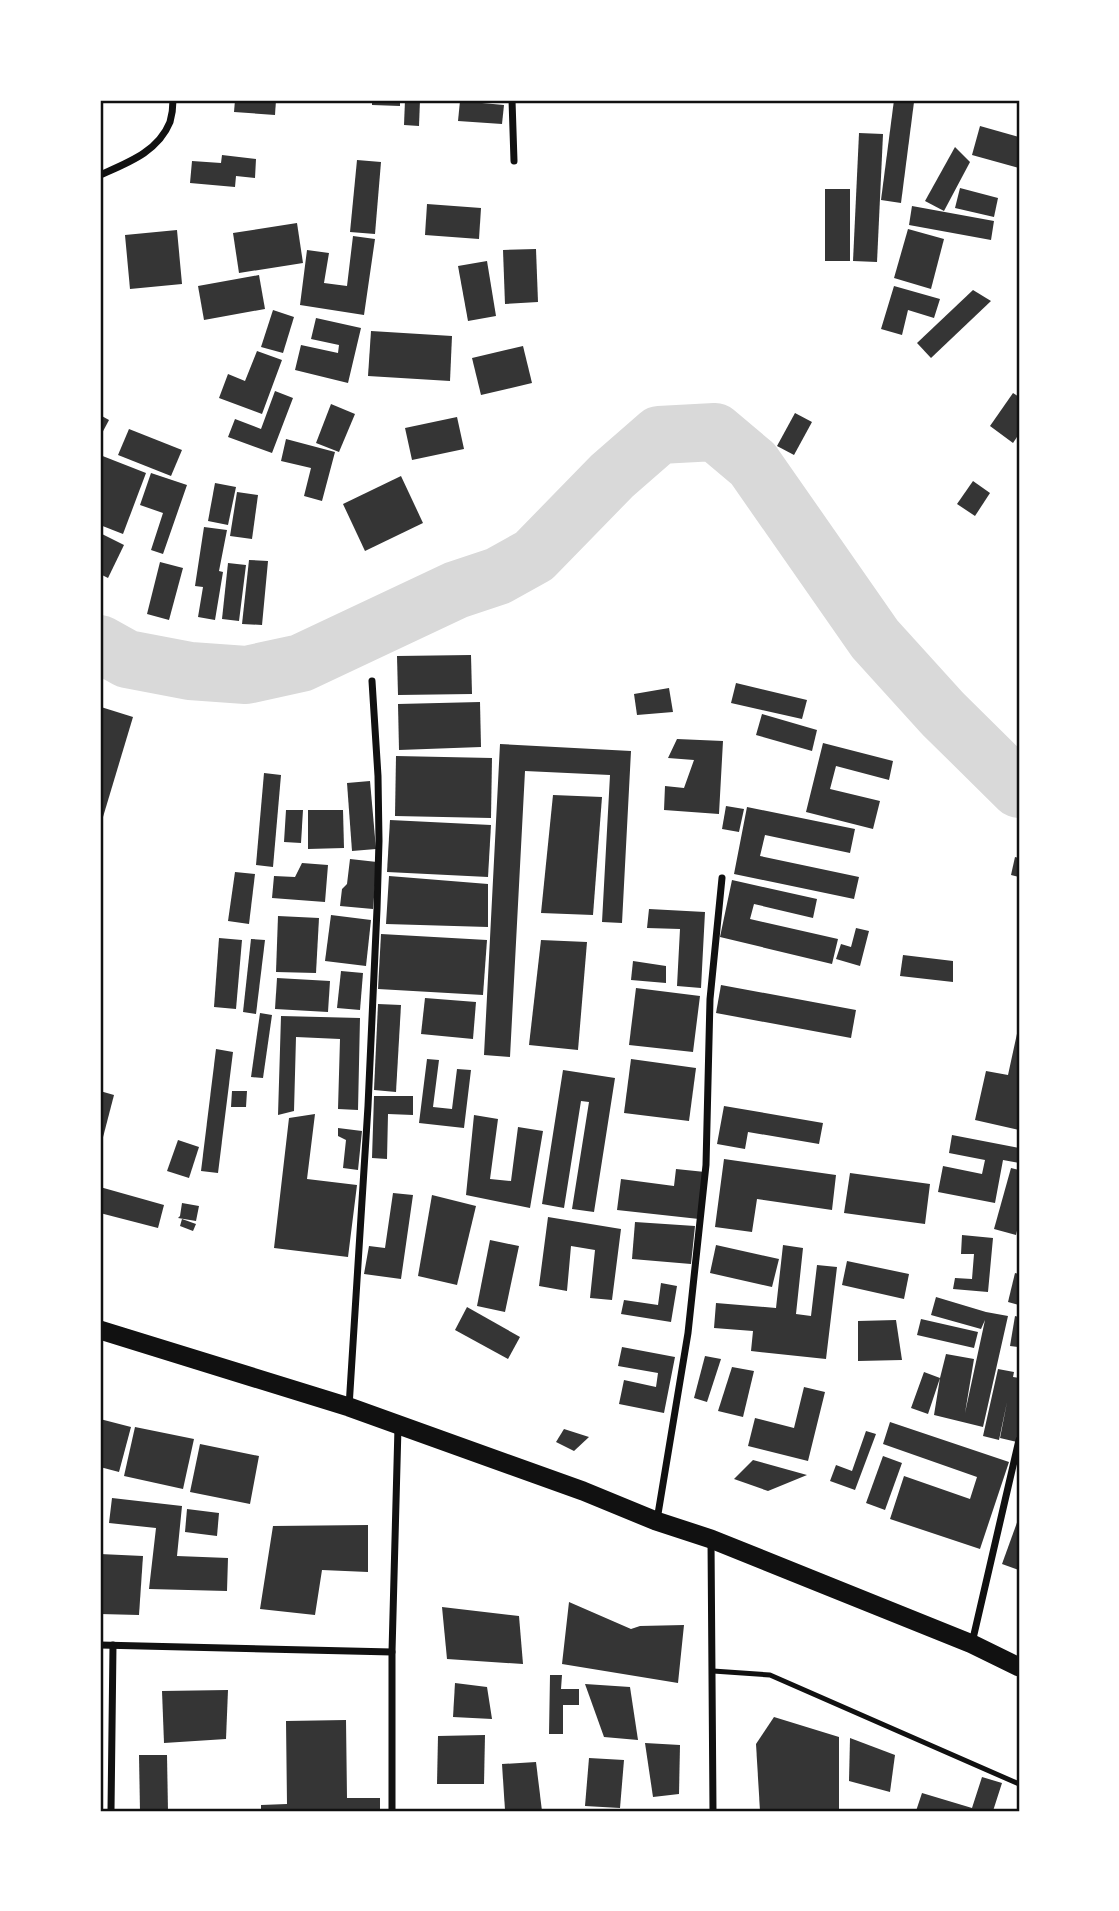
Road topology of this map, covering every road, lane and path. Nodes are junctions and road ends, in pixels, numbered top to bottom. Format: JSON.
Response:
{"nodes":[{"id":1,"x":173,"y":100,"type":"edge"},
{"id":2,"x":512,"y":100,"type":"edge"},
{"id":3,"x":514,"y":161,"type":"dead end"},
{"id":4,"x":100,"y":175,"type":"edge"},
{"id":5,"x":372,"y":681,"type":"dead end"},
{"id":6,"x":722,"y":878,"type":"dead end"},
{"id":7,"x":100,"y":1330,"type":"edge"},
{"id":8,"x":349,"y":1407,"type":"junction"},
{"id":9,"x":398,"y":1425,"type":"junction"},
{"id":10,"x":1019,"y":1440,"type":"edge"},
{"id":11,"x":656,"y":1521,"type":"junction"},
{"id":12,"x":711,"y":1539,"type":"junction"},
{"id":13,"x":972,"y":1644,"type":"junction"},
{"id":14,"x":100,"y":1645,"type":"edge"},
{"id":15,"x":113,"y":1645,"type":"junction"},
{"id":16,"x":392,"y":1652,"type":"junction"},
{"id":17,"x":1019,"y":1667,"type":"edge"},
{"id":18,"x":713,"y":1671,"type":"junction"},
{"id":19,"x":1019,"y":1784,"type":"edge"},
{"id":20,"x":111,"y":1811,"type":"edge"},
{"id":21,"x":392,"y":1811,"type":"edge"},
{"id":22,"x":713,"y":1811,"type":"edge"}],
"edges":[{"from":1,"to":4,"type":"street"},
{"from":2,"to":3,"type":"street"},
{"from":5,"to":8,"type":"street"},
{"from":6,"to":11,"type":"street"},
{"from":7,"to":8,"type":"highway"},
{"from":8,"to":9,"type":"highway"},
{"from":9,"to":11,"type":"highway"},
{"from":9,"to":16,"type":"street"},
{"from":10,"to":13,"type":"street"},
{"from":11,"to":12,"type":"highway"},
{"from":12,"to":13,"type":"highway"},
{"from":12,"to":18,"type":"street"},
{"from":13,"to":17,"type":"highway"},
{"from":14,"to":15,"type":"street"},
{"from":15,"to":16,"type":"street"},
{"from":15,"to":20,"type":"street"},
{"from":16,"to":21,"type":"street"},
{"from":18,"to":19,"type":"lane"},
{"from":18,"to":22,"type":"street"}]}
